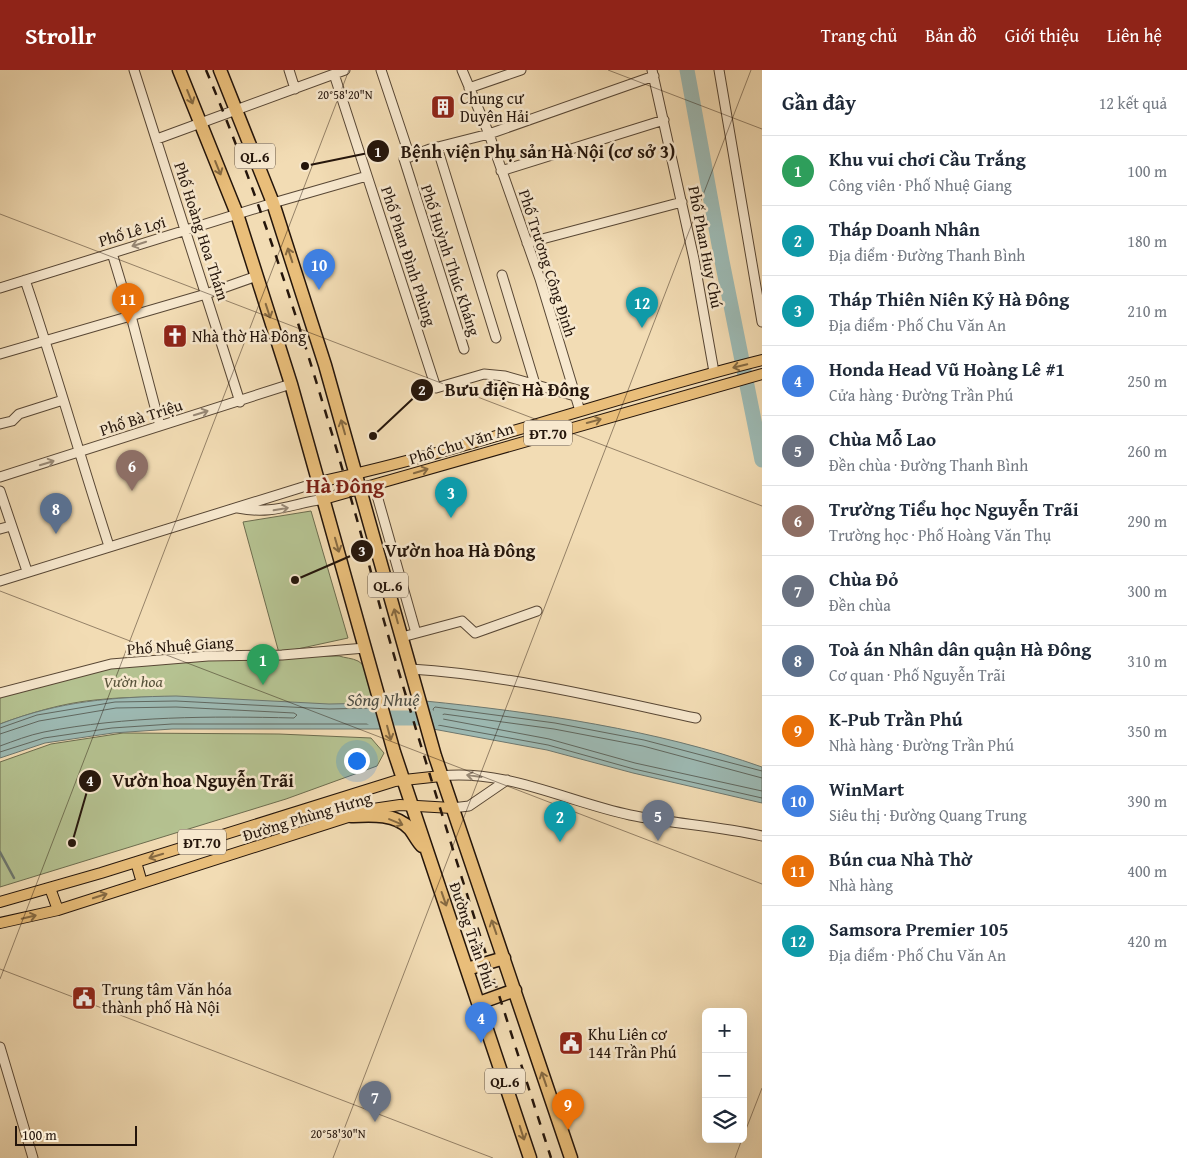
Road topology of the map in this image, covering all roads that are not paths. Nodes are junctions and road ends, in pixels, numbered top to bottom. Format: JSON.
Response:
{"nodes":[{"id":1,"x":134,"y":70,"type":"edge"},
{"id":2,"x":179,"y":70,"type":"edge"},
{"id":3,"x":220,"y":70,"type":"edge"},
{"id":4,"x":289,"y":70,"type":"edge"},
{"id":5,"x":345,"y":70,"type":"edge"},
{"id":6,"x":381,"y":70,"type":"edge"},
{"id":7,"x":462,"y":70,"type":"edge"},
{"id":8,"x":521,"y":70,"type":"edge"},
{"id":9,"x":719,"y":70,"type":"edge"},
{"id":10,"x":653,"y":73,"type":"edge"},
{"id":11,"x":334,"y":74,"type":"junction"},
{"id":12,"x":469,"y":88,"type":"junction"},
{"id":13,"x":295,"y":89,"type":"junction"},
{"id":14,"x":236,"y":109,"type":"junction"},
{"id":15,"x":664,"y":120,"type":"junction"},
{"id":16,"x":200,"y":123,"type":"junction"},
{"id":17,"x":489,"y":134,"type":"junction"},
{"id":18,"x":157,"y":139,"type":"junction"},
{"id":19,"x":437,"y":147,"type":"junction"},
{"id":20,"x":410,"y":157,"type":"junction"},
{"id":21,"x":501,"y":171,"type":"junction"},
{"id":22,"x":367,"y":176,"type":"junction"},
{"id":23,"x":682,"y":202,"type":"junction"},
{"id":24,"x":273,"y":203,"type":"junction"},
{"id":25,"x":237,"y":214,"type":"junction"},
{"id":26,"x":186,"y":230,"type":"junction"},
{"id":27,"x":527,"y":243,"type":"junction"},
{"id":28,"x":112,"y":253,"type":"junction"},
{"id":29,"x":502,"y":275,"type":"dead end"},
{"id":30,"x":256,"y":276,"type":"junction"},
{"id":31,"x":25,"y":280,"type":"junction"},
{"id":32,"x":0,"y":288,"type":"edge"},
{"id":33,"x":206,"y":294,"type":"junction"},
{"id":34,"x":132,"y":316,"type":"junction"},
{"id":35,"x":762,"y":322,"type":"edge"},
{"id":36,"x":496,"y":338,"type":"dead end"},
{"id":37,"x":46,"y":340,"type":"junction"},
{"id":38,"x":464,"y":349,"type":"dead end"},
{"id":39,"x":0,"y":354,"type":"edge"},
{"id":40,"x":762,"y":360,"type":"edge"},
{"id":41,"x":717,"y":372,"type":"junction"},
{"id":42,"x":762,"y":374,"type":"edge"},
{"id":43,"x":291,"y":384,"type":"junction"},
{"id":44,"x":535,"y":384,"type":"junction"},
{"id":45,"x":719,"y":385,"type":"junction"},
{"id":46,"x":664,"y":386,"type":"junction"},
{"id":47,"x":575,"y":396,"type":"junction"},
{"id":48,"x":63,"y":400,"type":"junction"},
{"id":49,"x":668,"y":400,"type":"junction"},
{"id":50,"x":240,"y":402,"type":"junction"},
{"id":51,"x":580,"y":411,"type":"junction"},
{"id":52,"x":0,"y":424,"type":"edge"},
{"id":53,"x":160,"y":426,"type":"junction"},
{"id":54,"x":521,"y":427,"type":"junction"},
{"id":55,"x":524,"y":440,"type":"junction"},
{"id":56,"x":78,"y":453,"type":"junction"},
{"id":57,"x":370,"y":470,"type":"junction"},
{"id":58,"x":356,"y":474,"type":"junction"},
{"id":59,"x":0,"y":477,"type":"edge"},
{"id":60,"x":315,"y":483,"type":"junction"},
{"id":61,"x":374,"y":485,"type":"junction"},
{"id":62,"x":361,"y":489,"type":"junction"},
{"id":63,"x":0,"y":491,"type":"edge"},
{"id":64,"x":319,"y":500,"type":"junction"},
{"id":65,"x":238,"y":508,"type":"junction"},
{"id":66,"x":11,"y":526,"type":"junction"},
{"id":67,"x":0,"y":529,"type":"edge"},
{"id":68,"x":109,"y":546,"type":"junction"},
{"id":69,"x":27,"y":571,"type":"junction"},
{"id":70,"x":0,"y":581,"type":"edge"},
{"id":71,"x":537,"y":611,"type":"dead end"},
{"id":72,"x":416,"y":633,"type":"junction"},
{"id":73,"x":402,"y":636,"type":"junction"},
{"id":74,"x":365,"y":648,"type":"junction"},
{"id":75,"x":412,"y":674,"type":"junction"},
{"id":76,"x":0,"y":693,"type":"edge"},
{"id":77,"x":696,"y":718,"type":"dead end"},
{"id":78,"x":441,"y":776,"type":"junction"},
{"id":79,"x":507,"y":780,"type":"junction"},
{"id":80,"x":404,"y":781,"type":"junction"},
{"id":81,"x":412,"y":806,"type":"junction"},
{"id":82,"x":452,"y":808,"type":"junction"},
{"id":83,"x":351,"y":816,"type":"junction"},
{"id":84,"x":762,"y":836,"type":"edge"},
{"id":85,"x":428,"y":853,"type":"junction"},
{"id":86,"x":136,"y":862,"type":"junction"},
{"id":87,"x":142,"y":883,"type":"junction"},
{"id":88,"x":50,"y":888,"type":"junction"},
{"id":89,"x":0,"y":902,"type":"edge"},
{"id":90,"x":58,"y":910,"type":"junction"},
{"id":91,"x":0,"y":923,"type":"edge"},
{"id":92,"x":504,"y":958,"type":"junction"},
{"id":93,"x":467,"y":969,"type":"junction"},
{"id":94,"x":515,"y":990,"type":"junction"},
{"id":95,"x":479,"y":1004,"type":"junction"},
{"id":96,"x":0,"y":1046,"type":"edge"},
{"id":97,"x":33,"y":1158,"type":"edge"},
{"id":98,"x":530,"y":1158,"type":"edge"},
{"id":99,"x":571,"y":1158,"type":"edge"}],
"edges":[{"from":1,"to":18,"type":"street","name":"Phố Hoàng Hoa Thám"},
{"from":2,"to":16,"type":"highway","number":"QL.6","one_way":true},
{"from":3,"to":14,"type":"highway","number":"QL.6"},
{"from":4,"to":13,"type":"street"},
{"from":5,"to":11,"type":"street"},
{"from":6,"to":20,"type":"street","name":"Phố Huỳnh Thúc Kháng"},
{"from":7,"to":12,"type":"street","name":"Phố Trương Công Định"},
{"from":8,"to":12,"type":"street"},
{"from":9,"to":35,"type":"street"},
{"from":10,"to":15,"type":"street","name":"Phố Phan Huy Chú"},
{"from":10,"to":17,"type":"street"},
{"from":11,"to":13,"type":"street"},
{"from":11,"to":22,"type":"street","name":"Phố Phan Đình Phùng"},
{"from":12,"to":17,"type":"street","name":"Phố Trương Công Định"},
{"from":13,"to":14,"type":"street"},
{"from":14,"to":16,"type":"street"},
{"from":14,"to":24,"type":"highway","number":"QL.6"},
{"from":15,"to":21,"type":"street"},
{"from":15,"to":23,"type":"street","name":"Phố Phan Huy Chú"},
{"from":16,"to":18,"type":"street"},
{"from":16,"to":25,"type":"highway","number":"QL.6","one_way":true},
{"from":17,"to":19,"type":"street"},
{"from":17,"to":21,"type":"street","name":"Phố Trương Công Định"},
{"from":18,"to":26,"type":"street","name":"Phố Hoàng Hoa Thám"},
{"from":19,"to":20,"type":"street"},
{"from":19,"to":36,"type":"street"},
{"from":20,"to":38,"type":"street","name":"Phố Huỳnh Thúc Kháng"},
{"from":21,"to":27,"type":"street","name":"Phố Trương Công Định"},
{"from":22,"to":24,"type":"street","name":"Phố Lê Lợi"},
{"from":22,"to":44,"type":"street","name":"Phố Phan Đình Phùng"},
{"from":23,"to":27,"type":"street"},
{"from":23,"to":41,"type":"street","name":"Phố Phan Huy Chú"},
{"from":24,"to":25,"type":"street","name":"Phố Lê Lợi"},
{"from":58,"to":24,"type":"highway","number":"QL.6","one_way":true},
{"from":25,"to":26,"type":"street","name":"Phố Lê Lợi"},
{"from":25,"to":30,"type":"highway","number":"QL.6"},
{"from":26,"to":28,"type":"street","name":"Phố Lê Lợi","one_way":true},
{"from":26,"to":33,"type":"street","name":"Phố Hoàng Hoa Thám"},
{"from":27,"to":47,"type":"street","name":"Phố Trương Công Định"},
{"from":28,"to":31,"type":"street","name":"Phố Lê Lợi"},
{"from":28,"to":34,"type":"street"},
{"from":29,"to":44,"type":"street"},
{"from":30,"to":33,"type":"street"},
{"from":30,"to":43,"type":"highway","number":"QL.6","one_way":true},
{"from":31,"to":32,"type":"street","name":"Phố Lê Lợi"},
{"from":31,"to":37,"type":"street"},
{"from":33,"to":34,"type":"street"},
{"from":33,"to":50,"type":"street","name":"Phố Hoàng Hoa Thám"},
{"from":34,"to":37,"type":"street"},
{"from":34,"to":53,"type":"street"},
{"from":37,"to":39,"type":"street"},
{"from":37,"to":48,"type":"street"},
{"from":40,"to":41,"type":"main road","number":"ĐT.70","one_way":true},
{"from":41,"to":45,"type":"main road"},
{"from":41,"to":46,"type":"main road","name":"Phố Chu Văn An","number":"ĐT.70"},
{"from":42,"to":45,"type":"main road","number":"ĐT.70"},
{"from":43,"to":50,"type":"street","name":"Phố Bà Triệu"},
{"from":43,"to":60,"type":"highway","number":"QL.6"},
{"from":44,"to":47,"type":"street"},
{"from":45,"to":49,"type":"main road","name":"Phố Chu Văn An","number":"ĐT.70"},
{"from":46,"to":49,"type":"main road"},
{"from":46,"to":51,"type":"main road","name":"Phố Chu Văn An","number":"ĐT.70"},
{"from":47,"to":51,"type":"street","name":"Phố Trương Công Định"},
{"from":48,"to":52,"type":"street"},
{"from":48,"to":56,"type":"street"},
{"from":55,"to":49,"type":"main road","name":"Phố Chu Văn An","number":"ĐT.70","one_way":true},
{"from":53,"to":50,"type":"street","name":"Phố Bà Triệu","one_way":true},
{"from":51,"to":54,"type":"main road","name":"Phố Chu Văn An","number":"ĐT.70"},
{"from":53,"to":56,"type":"street","name":"Phố Bà Triệu"},
{"from":54,"to":55,"type":"main road"},
{"from":54,"to":57,"type":"main road","name":"Phố Chu Văn An","number":"ĐT.70"},
{"from":61,"to":55,"type":"main road","name":"Phố Chu Văn An","number":"ĐT.70","one_way":true},
{"from":59,"to":56,"type":"street","name":"Phố Bà Triệu","one_way":true},
{"from":56,"to":68,"type":"street"},
{"from":57,"to":58,"type":"main road","name":"Phố Chu Văn An","number":"ĐT.70"},
{"from":57,"to":61,"type":"main road"},
{"from":58,"to":60,"type":"main road","name":"Phố Chu Văn An","number":"ĐT.70"},
{"from":58,"to":62,"type":"highway","number":"QL.6"},
{"from":60,"to":64,"type":"highway","number":"QL.6"},
{"from":60,"to":65,"type":"street"},
{"from":61,"to":62,"type":"main road","name":"Phố Chu Văn An","number":"ĐT.70"},
{"from":61,"to":72,"type":"street"},
{"from":62,"to":64,"type":"main road","name":"Phố Chu Văn An","number":"ĐT.70"},
{"from":73,"to":62,"type":"highway","number":"QL.6","one_way":true},
{"from":63,"to":66,"type":"street"},
{"from":65,"to":64,"type":"street","one_way":true},
{"from":64,"to":74,"type":"highway","number":"QL.6","one_way":true},
{"from":65,"to":68,"type":"street"},
{"from":66,"to":67,"type":"street"},
{"from":66,"to":69,"type":"street"},
{"from":68,"to":69,"type":"street"},
{"from":69,"to":70,"type":"street"},
{"from":71,"to":72,"type":"street"},
{"from":72,"to":73,"type":"street"},
{"from":73,"to":75,"type":"highway","number":"QL.6"},
{"from":74,"to":76,"type":"street","name":"Phố Nhuệ Giang"},
{"from":74,"to":80,"type":"highway","name":"Đường Trần Phú","number":"QL.6","one_way":true},
{"from":75,"to":77,"type":"street"},
{"from":75,"to":78,"type":"highway","name":"Đường Trần Phú","number":"QL.6"},
{"from":79,"to":78,"type":"street","one_way":true},
{"from":78,"to":80,"type":"main road","name":"Đường Phùng Hưng","number":"ĐT.70"},
{"from":78,"to":82,"type":"highway","name":"Đường Trần Phú","number":"QL.6"},
{"from":79,"to":82,"type":"street"},
{"from":79,"to":84,"type":"street"},
{"from":80,"to":81,"type":"highway","name":"Đường Trần Phú","number":"QL.6"},
{"from":80,"to":86,"type":"main road","name":"Đường Phùng Hưng","number":"ĐT.70","one_way":true},
{"from":81,"to":82,"type":"main road","name":"Đường Phùng Hưng","number":"ĐT.70"},
{"from":81,"to":83,"type":"main road","name":"Đường Phùng Hưng","number":"ĐT.70"},
{"from":81,"to":85,"type":"highway","name":"Đường Trần Phú","number":"QL.6"},
{"from":92,"to":82,"type":"highway","name":"Đường Trần Phú","number":"QL.6","one_way":true},
{"from":83,"to":85,"type":"highway","one_way":true},
{"from":83,"to":87,"type":"main road","name":"Đường Phùng Hưng","number":"ĐT.70"},
{"from":85,"to":93,"type":"highway","name":"Đường Trần Phú","number":"QL.6","one_way":true},
{"from":86,"to":87,"type":"main road"},
{"from":86,"to":88,"type":"main road","name":"Đường Phùng Hưng","number":"ĐT.70"},
{"from":90,"to":87,"type":"main road","name":"Đường Phùng Hưng","number":"ĐT.70","one_way":true},
{"from":88,"to":89,"type":"main road","name":"Đường Phùng Hưng","number":"ĐT.70"},
{"from":88,"to":90,"type":"main road"},
{"from":91,"to":90,"type":"main road","name":"Đường Phùng Hưng","number":"ĐT.70","one_way":true},
{"from":92,"to":93,"type":"highway"},
{"from":92,"to":94,"type":"highway","name":"Đường Trần Phú","number":"QL.6"},
{"from":93,"to":95,"type":"highway","name":"Đường Trần Phú","number":"QL.6"},
{"from":94,"to":95,"type":"highway"},
{"from":99,"to":94,"type":"highway","name":"Đường Trần Phú","number":"QL.6","one_way":true},
{"from":95,"to":98,"type":"highway","name":"Đường Trần Phú","number":"QL.6","one_way":true},
{"from":96,"to":97,"type":"street"}]}
